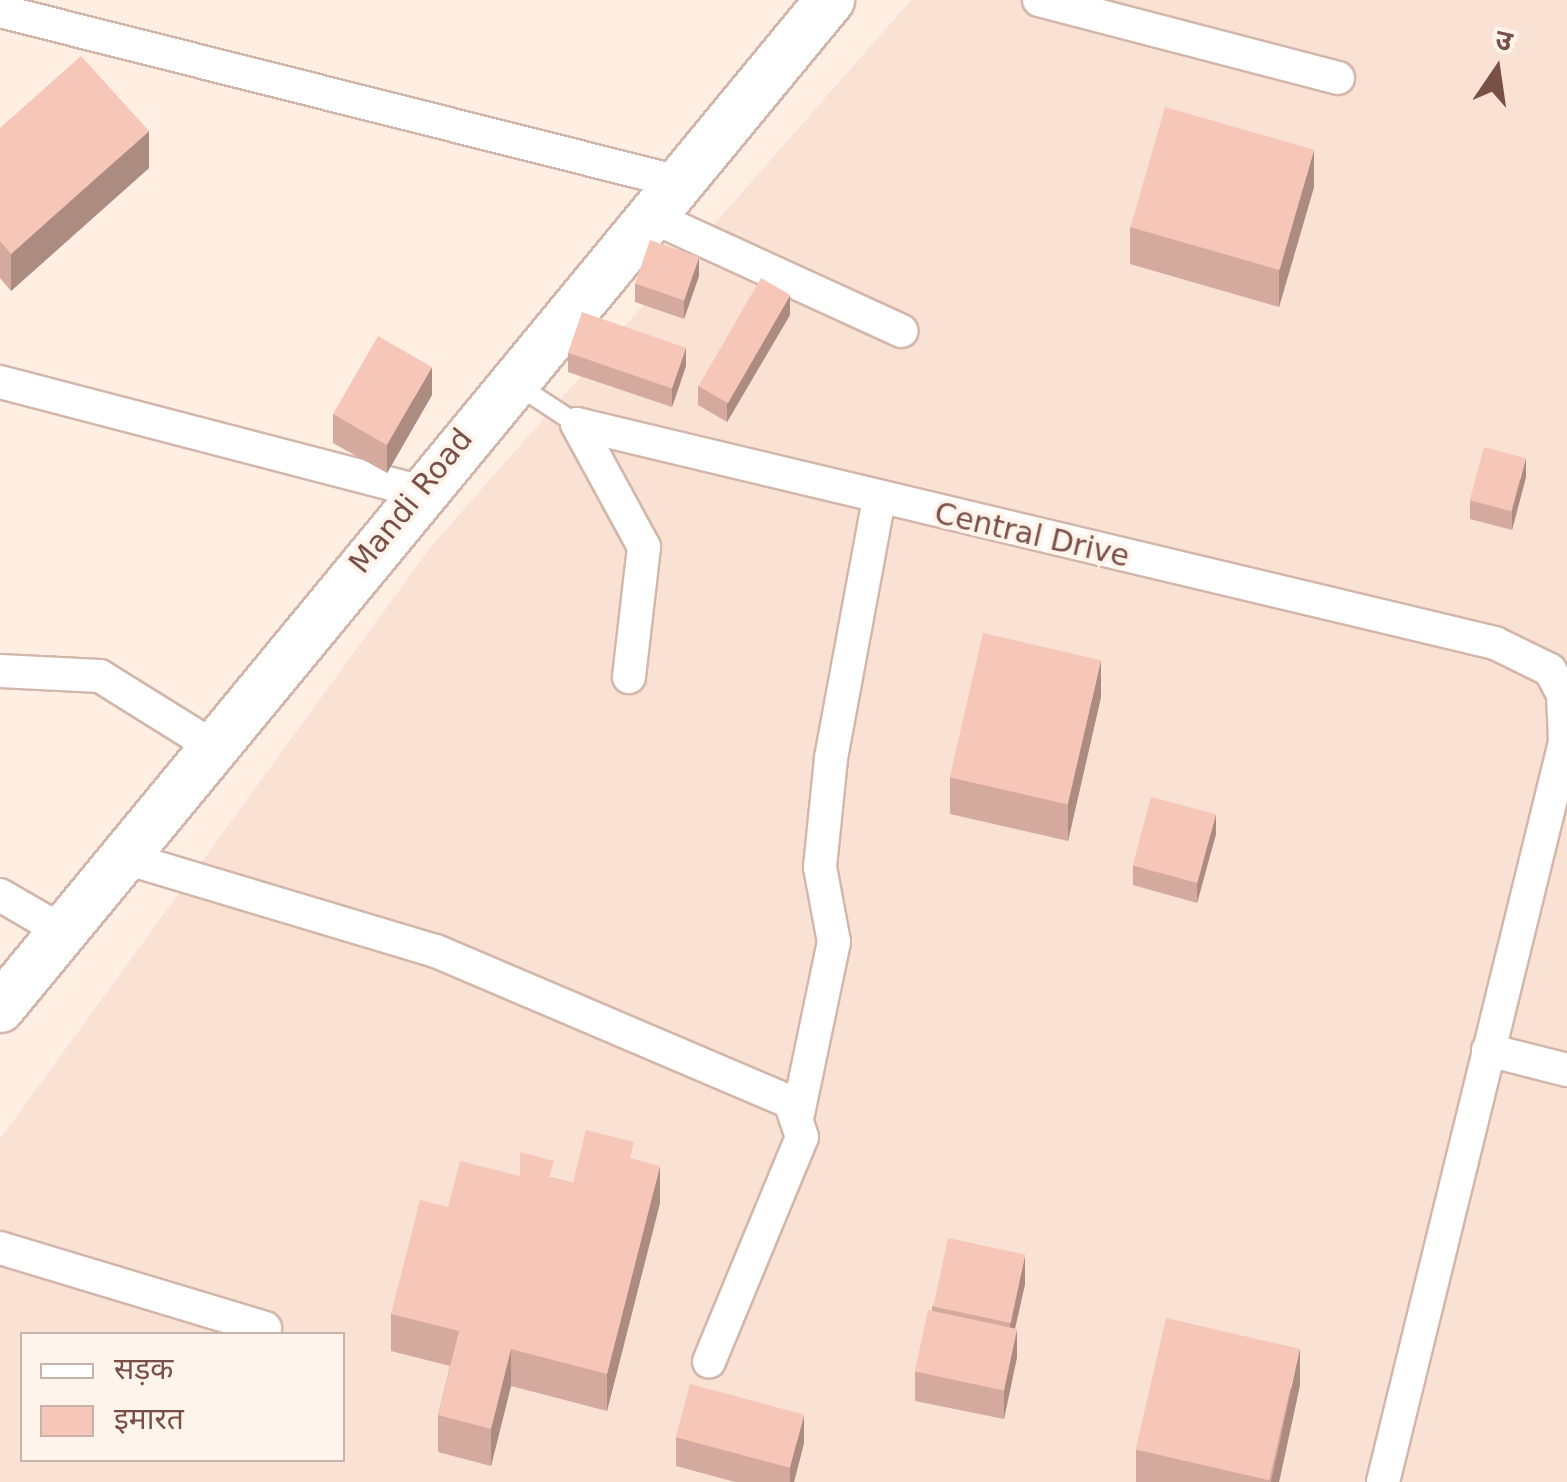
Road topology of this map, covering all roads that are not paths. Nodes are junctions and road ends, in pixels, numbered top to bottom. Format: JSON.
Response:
{"nodes":[{"id":1,"x":830,"y":0,"type":"edge"},
{"id":2,"x":1039,"y":0,"type":"edge"},
{"id":3,"x":0,"y":11,"type":"edge"},
{"id":4,"x":1338,"y":78,"type":"dead end"},
{"id":5,"x":660,"y":198,"type":"junction"},
{"id":6,"x":902,"y":330,"type":"dead end"},
{"id":7,"x":510,"y":380,"type":"junction"},
{"id":8,"x":0,"y":382,"type":"edge"},
{"id":9,"x":577,"y":424,"type":"junction"},
{"id":10,"x":419,"y":491,"type":"junction"},
{"id":11,"x":878,"y":500,"type":"junction"},
{"id":12,"x":0,"y":671,"type":"edge"},
{"id":13,"x":629,"y":678,"type":"dead end"},
{"id":14,"x":214,"y":747,"type":"junction"},
{"id":15,"x":122,"y":858,"type":"junction"},
{"id":16,"x":0,"y":895,"type":"edge"},
{"id":17,"x":62,"y":932,"type":"junction"},
{"id":18,"x":0,"y":1008,"type":"edge"},
{"id":19,"x":1488,"y":1050,"type":"junction"},
{"id":20,"x":1567,"y":1070,"type":"edge"},
{"id":21,"x":798,"y":1114,"type":"junction"},
{"id":22,"x":0,"y":1248,"type":"edge"},
{"id":23,"x":265,"y":1328,"type":"dead end"},
{"id":24,"x":709,"y":1362,"type":"dead end"},
{"id":25,"x":1383,"y":1482,"type":"edge"}],
"edges":[{"from":1,"to":5,"type":"street","name":"Mandi Road"},
{"from":2,"to":4,"type":"street"},
{"from":3,"to":5,"type":"street"},
{"from":5,"to":6,"type":"street"},
{"from":5,"to":7,"type":"street","name":"Mandi Road"},
{"from":7,"to":9,"type":"lane","name":"Central Drive"},
{"from":7,"to":10,"type":"street","name":"Mandi Road"},
{"from":8,"to":10,"type":"street"},
{"from":9,"to":11,"type":"street","name":"Central Drive"},
{"from":9,"to":13,"type":"street"},
{"from":10,"to":14,"type":"street","name":"Mandi Road"},
{"from":11,"to":19,"type":"street","name":"Central Drive"},
{"from":11,"to":21,"type":"street"},
{"from":12,"to":14,"type":"street"},
{"from":14,"to":15,"type":"street","name":"Mandi Road"},
{"from":15,"to":17,"type":"street","name":"Mandi Road"},
{"from":15,"to":21,"type":"street"},
{"from":16,"to":17,"type":"street"},
{"from":17,"to":18,"type":"street","name":"Mandi Road"},
{"from":19,"to":20,"type":"street"},
{"from":19,"to":25,"type":"street"},
{"from":21,"to":24,"type":"street"},
{"from":22,"to":23,"type":"street"}]}
